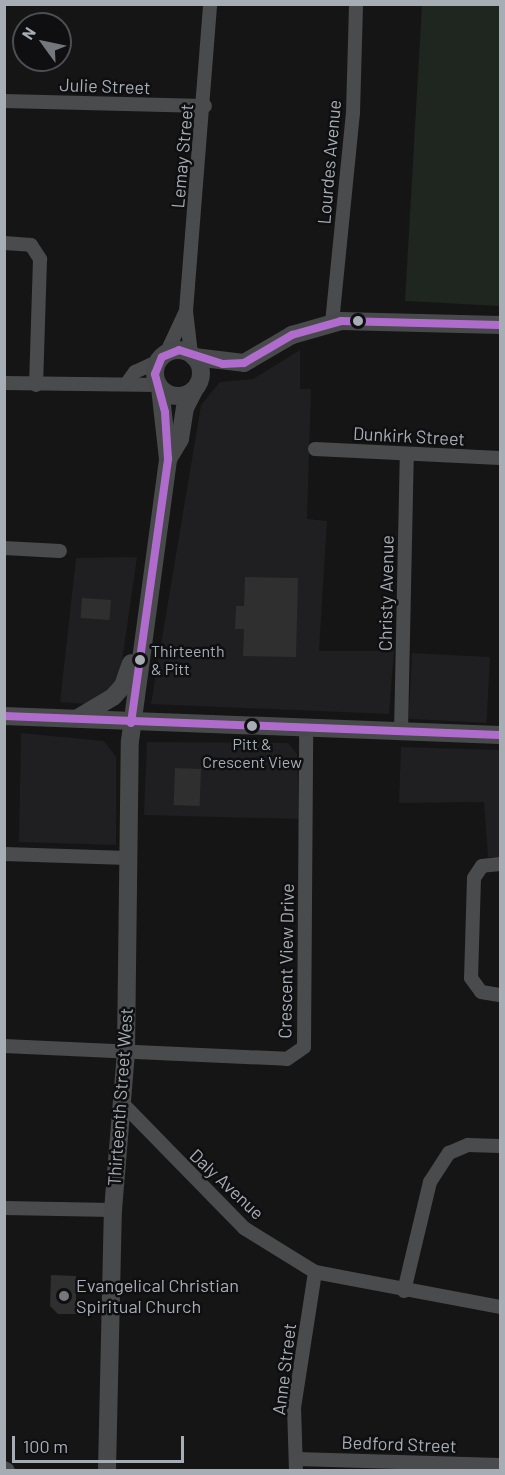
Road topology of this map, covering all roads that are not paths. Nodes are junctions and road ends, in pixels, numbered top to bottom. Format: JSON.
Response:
{"nodes":[{"id":1,"x":210,"y":4,"type":"edge"},
{"id":2,"x":356,"y":4,"type":"edge"},
{"id":3,"x":4,"y":101,"type":"edge"},
{"id":4,"x":205,"y":106,"type":"junction"},
{"id":5,"x":4,"y":243,"type":"edge"},
{"id":6,"x":186,"y":311,"type":"junction"},
{"id":7,"x":332,"y":323,"type":"junction"},
{"id":8,"x":501,"y":325,"type":"edge"},
{"id":9,"x":192,"y":351,"type":"junction"},
{"id":10,"x":162,"y":357,"type":"junction"},
{"id":11,"x":4,"y":383,"type":"edge"},
{"id":12,"x":127,"y":383,"type":"junction"},
{"id":13,"x":36,"y":385,"type":"junction"},
{"id":14,"x":159,"y":386,"type":"junction"},
{"id":15,"x":194,"y":390,"type":"junction"},
{"id":16,"x":315,"y":449,"type":"dead end"},
{"id":17,"x":407,"y":455,"type":"junction"},
{"id":18,"x":501,"y":458,"type":"edge"},
{"id":19,"x":168,"y":459,"type":"junction"},
{"id":20,"x":4,"y":549,"type":"edge"},
{"id":21,"x":60,"y":551,"type":"dead end"},
{"id":22,"x":141,"y":633,"type":"junction"},
{"id":23,"x":4,"y":716,"type":"edge"},
{"id":24,"x":78,"y":718,"type":"junction"},
{"id":25,"x":131,"y":723,"type":"junction"},
{"id":26,"x":306,"y":730,"type":"junction"},
{"id":27,"x":401,"y":732,"type":"junction"},
{"id":28,"x":501,"y":735,"type":"edge"},
{"id":29,"x":4,"y":854,"type":"edge"},
{"id":30,"x":128,"y":858,"type":"junction"},
{"id":31,"x":501,"y":864,"type":"edge"},
{"id":32,"x":501,"y":995,"type":"edge"},
{"id":33,"x":4,"y":1046,"type":"edge"},
{"id":34,"x":126,"y":1051,"type":"junction"},
{"id":35,"x":121,"y":1102,"type":"junction"},
{"id":36,"x":501,"y":1146,"type":"edge"},
{"id":37,"x":4,"y":1209,"type":"edge"},
{"id":38,"x":112,"y":1210,"type":"junction"},
{"id":39,"x":315,"y":1272,"type":"junction"},
{"id":40,"x":404,"y":1291,"type":"junction"},
{"id":41,"x":501,"y":1307,"type":"edge"},
{"id":42,"x":296,"y":1465,"type":"edge"},
{"id":43,"x":501,"y":1465,"type":"edge"},
{"id":44,"x":107,"y":1470,"type":"edge"}],
"edges":[{"from":1,"to":4,"type":"street","name":"Lemay Street"},
{"from":2,"to":7,"type":"street","name":"Lourdes Avenue"},
{"from":3,"to":4,"type":"street","name":"Julie Street"},
{"from":4,"to":6,"type":"street","name":"Lemay Street"},
{"from":5,"to":13,"type":"street"},
{"from":6,"to":9,"type":"street","name":"Lemay Street"},
{"from":6,"to":10,"type":"street","name":"Lemay Street"},
{"from":7,"to":8,"type":"street"},
{"from":7,"to":9,"type":"street"},
{"from":9,"to":10,"type":"street"},
{"from":9,"to":15,"type":"street"},
{"from":10,"to":12,"type":"street"},
{"from":10,"to":14,"type":"street"},
{"from":11,"to":13,"type":"street"},
{"from":12,"to":13,"type":"street"},
{"from":12,"to":14,"type":"street"},
{"from":14,"to":15,"type":"street"},
{"from":14,"to":19,"type":"street"},
{"from":15,"to":19,"type":"street"},
{"from":16,"to":17,"type":"street","name":"Dunkirk Street"},
{"from":17,"to":18,"type":"street","name":"Dunkirk Street"},
{"from":17,"to":27,"type":"street","name":"Christy Avenue"},
{"from":19,"to":22,"type":"street"},
{"from":20,"to":21,"type":"street"},
{"from":22,"to":24,"type":"street"},
{"from":22,"to":25,"type":"street","name":"Thirteenth Street West"},
{"from":23,"to":24,"type":"street"},
{"from":24,"to":25,"type":"street"},
{"from":25,"to":26,"type":"street"},
{"from":25,"to":30,"type":"street","name":"Thirteenth Street West"},
{"from":26,"to":27,"type":"street"},
{"from":26,"to":34,"type":"street","name":"Crescent View Drive"},
{"from":27,"to":28,"type":"street"},
{"from":29,"to":30,"type":"street"},
{"from":30,"to":34,"type":"street","name":"Thirteenth Street West"},
{"from":31,"to":32,"type":"street"},
{"from":33,"to":34,"type":"street"},
{"from":34,"to":35,"type":"street","name":"Thirteenth Street West"},
{"from":35,"to":38,"type":"street","name":"Thirteenth Street West"},
{"from":35,"to":39,"type":"street","name":"Daly Avenue"},
{"from":36,"to":40,"type":"street"},
{"from":37,"to":38,"type":"street"},
{"from":38,"to":44,"type":"street","name":"Thirteenth Street West"},
{"from":39,"to":40,"type":"street","name":"Daly Avenue"},
{"from":39,"to":42,"type":"street","name":"Anne Street"},
{"from":40,"to":41,"type":"street","name":"Daly Avenue"},
{"from":42,"to":43,"type":"street","name":"Bedford Street"}]}
